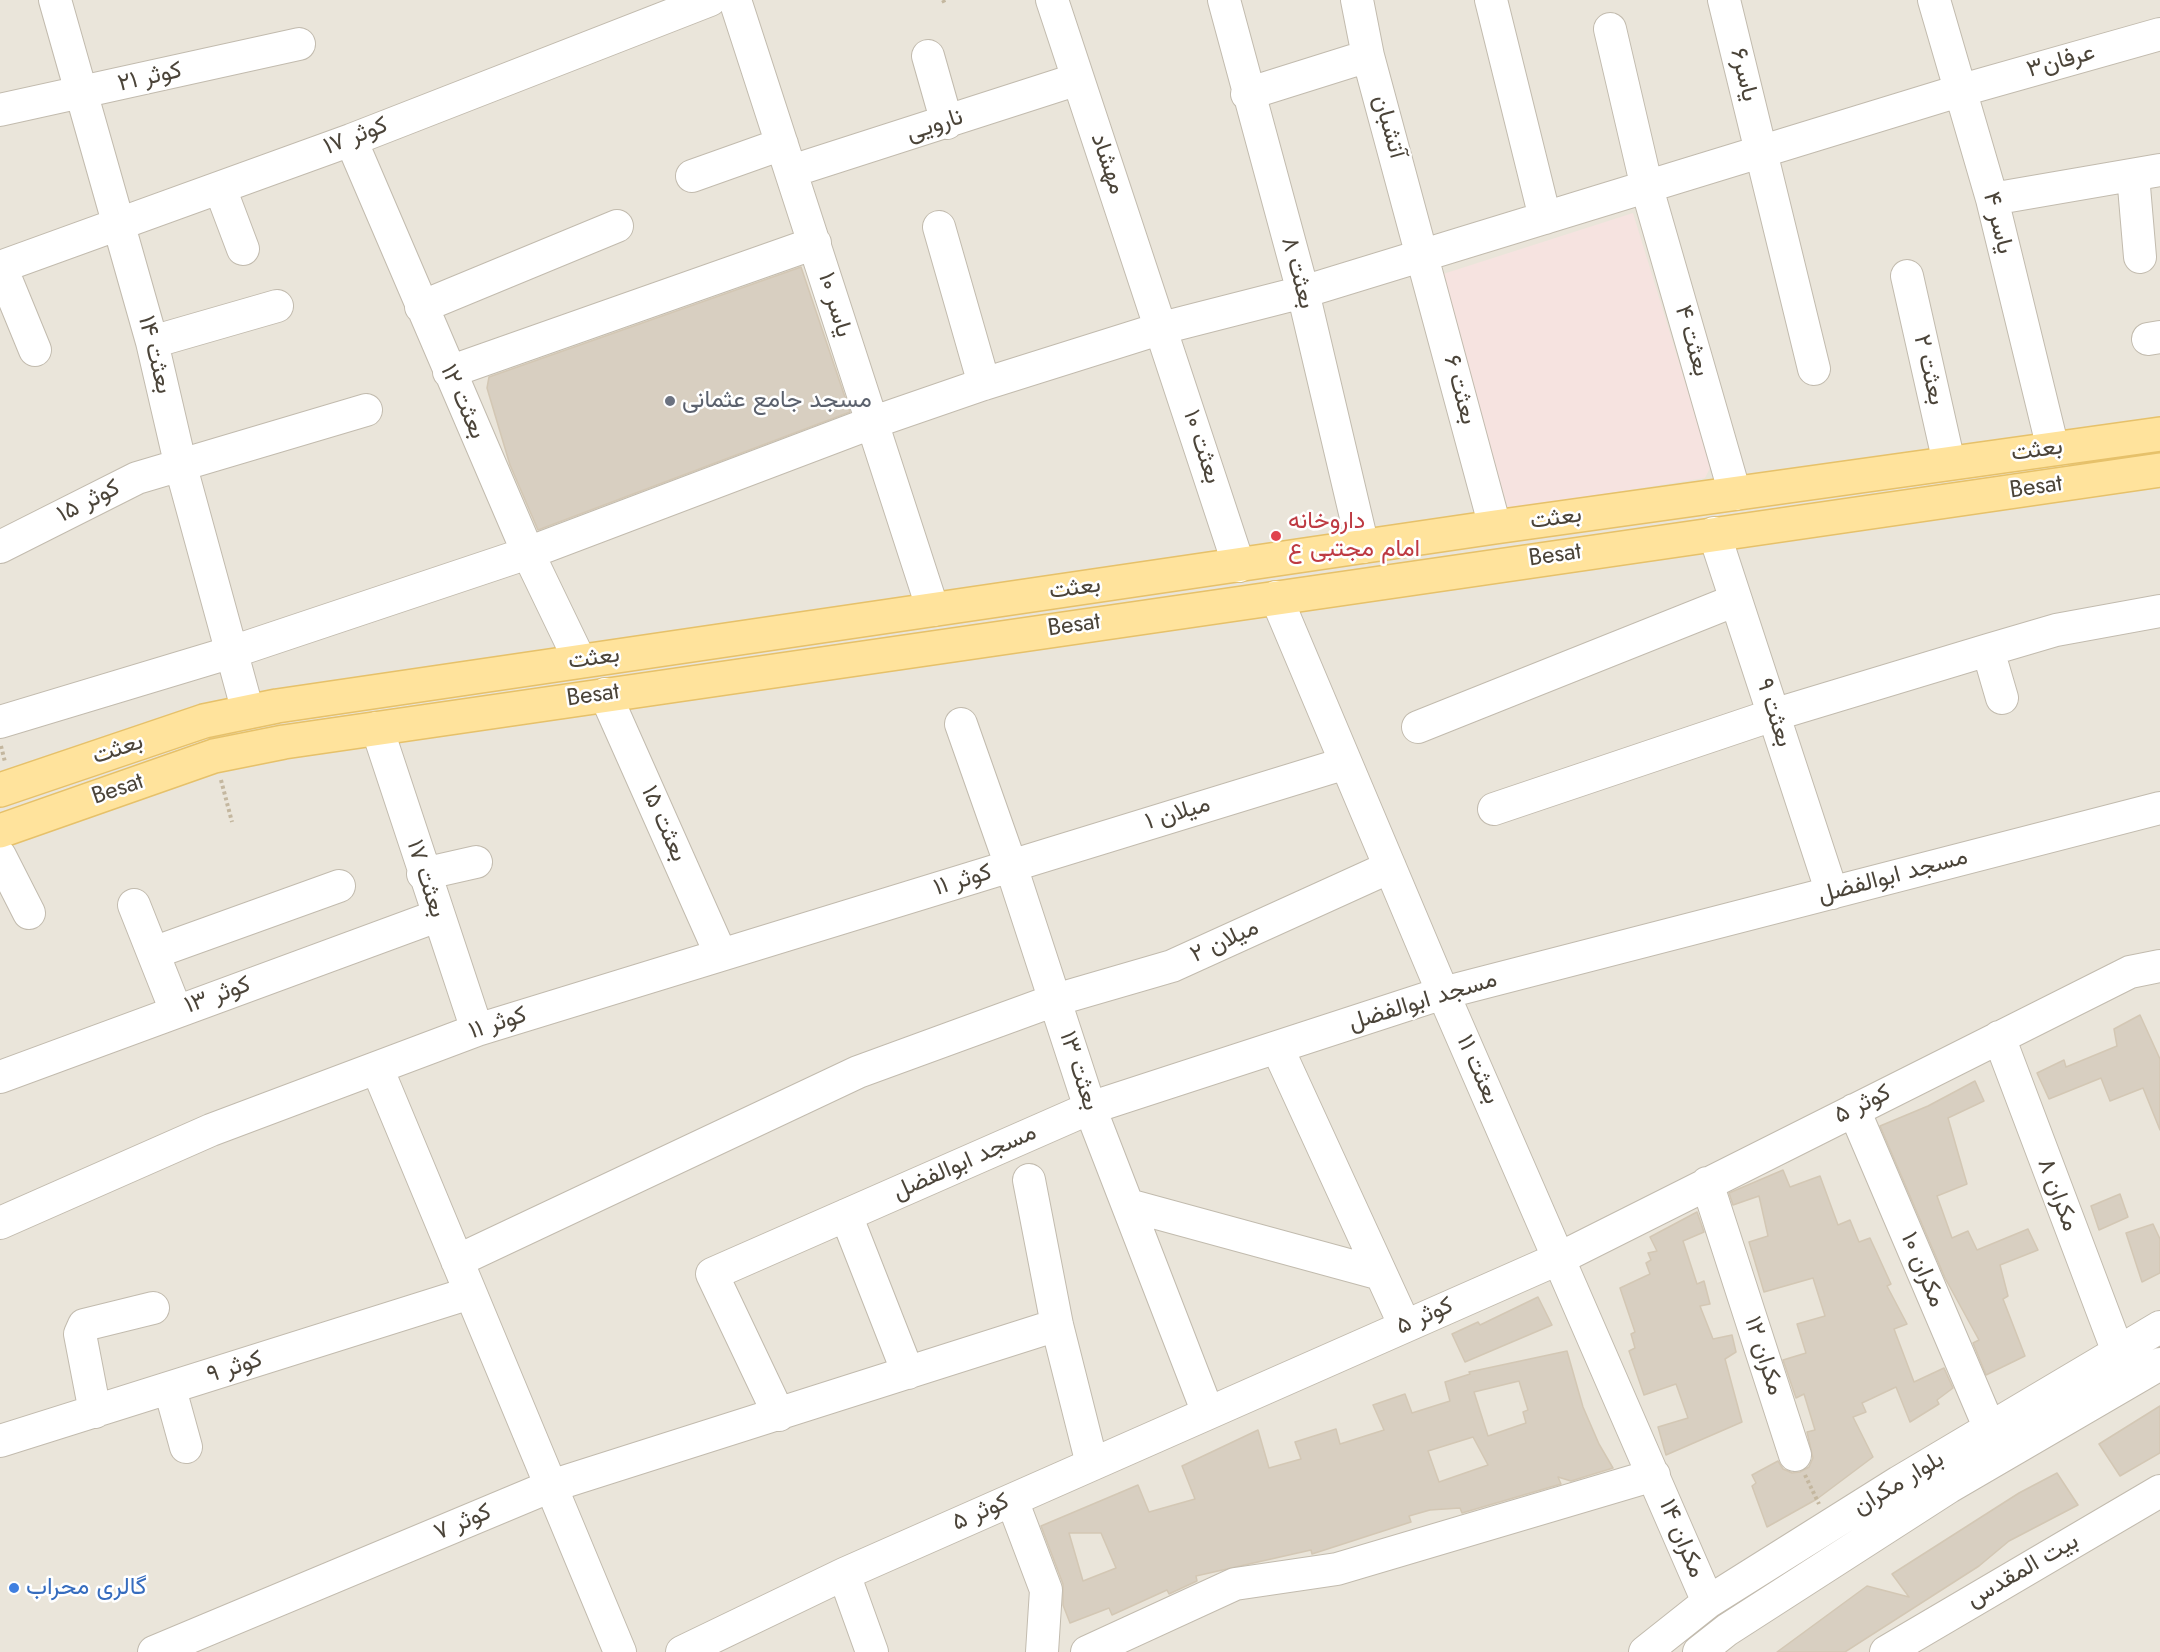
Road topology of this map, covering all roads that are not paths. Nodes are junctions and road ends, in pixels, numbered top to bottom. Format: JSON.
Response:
{"nodes":[{"id":1,"x":55,"y":0,"type":"edge"},
{"id":2,"x":710,"y":0,"type":"edge"},
{"id":3,"x":735,"y":0,"type":"edge"},
{"id":4,"x":1052,"y":0,"type":"edge"},
{"id":5,"x":1224,"y":0,"type":"edge"},
{"id":6,"x":1357,"y":0,"type":"edge"},
{"id":7,"x":1491,"y":0,"type":"edge"},
{"id":8,"x":1724,"y":0,"type":"edge"},
{"id":9,"x":1934,"y":0,"type":"edge"},
{"id":10,"x":1610,"y":30,"type":"dead end"},
{"id":11,"x":2160,"y":34,"type":"edge"},
{"id":12,"x":299,"y":44,"type":"dead end"},
{"id":13,"x":928,"y":56,"type":"dead end"},
{"id":14,"x":1368,"y":56,"type":"junction"},
{"id":15,"x":1078,"y":79,"type":"junction"},
{"id":16,"x":1962,"y":90,"type":"junction"},
{"id":17,"x":81,"y":94,"type":"junction"},
{"id":18,"x":1247,"y":94,"type":"junction"},
{"id":19,"x":0,"y":110,"type":"edge"},
{"id":20,"x":947,"y":123,"type":"junction"},
{"id":21,"x":351,"y":140,"type":"junction"},
{"id":22,"x":1762,"y":150,"type":"junction"},
{"id":23,"x":787,"y":157,"type":"junction"},
{"id":24,"x":2146,"y":172,"type":"edge"},
{"id":25,"x":692,"y":176,"type":"dead end"},
{"id":26,"x":220,"y":188,"type":"junction"},
{"id":27,"x":1647,"y":188,"type":"junction"},
{"id":28,"x":1992,"y":199,"type":"junction"},
{"id":29,"x":1545,"y":218,"type":"junction"},
{"id":30,"x":120,"y":224,"type":"junction"},
{"id":31,"x":617,"y":226,"type":"dead end"},
{"id":32,"x":939,"y":227,"type":"dead end"},
{"id":33,"x":815,"y":243,"type":"junction"},
{"id":34,"x":243,"y":249,"type":"dead end"},
{"id":35,"x":1423,"y":253,"type":"junction"},
{"id":36,"x":2140,"y":257,"type":"dead end"},
{"id":37,"x":1,"y":267,"type":"edge"},
{"id":38,"x":1907,"y":276,"type":"dead end"},
{"id":39,"x":1303,"y":292,"type":"junction"},
{"id":40,"x":277,"y":306,"type":"dead end"},
{"id":41,"x":421,"y":307,"type":"junction"},
{"id":42,"x":1162,"y":328,"type":"junction"},
{"id":43,"x":152,"y":342,"type":"junction"},
{"id":44,"x":34,"y":350,"type":"dead end"},
{"id":45,"x":1814,"y":369,"type":"dead end"},
{"id":46,"x":449,"y":372,"type":"junction"},
{"id":47,"x":984,"y":384,"type":"junction"},
{"id":48,"x":366,"y":410,"type":"dead end"},
{"id":49,"x":871,"y":423,"type":"junction"},
{"id":50,"x":2160,"y":434,"type":"edge"},
{"id":51,"x":2053,"y":449,"type":"junction"},
{"id":52,"x":2004,"y":455,"type":"junction"},
{"id":53,"x":1949,"y":463,"type":"junction"},
{"id":54,"x":181,"y":467,"type":"junction"},
{"id":55,"x":2160,"y":470,"type":"edge"},
{"id":56,"x":2011,"y":491,"type":"junction"},
{"id":57,"x":1735,"y":494,"type":"junction"},
{"id":58,"x":1495,"y":527,"type":"junction"},
{"id":59,"x":1714,"y":533,"type":"junction"},
{"id":60,"x":0,"y":547,"type":"edge"},
{"id":61,"x":1363,"y":547,"type":"junction"},
{"id":62,"x":528,"y":553,"type":"junction"},
{"id":63,"x":1239,"y":566,"type":"junction"},
{"id":64,"x":1276,"y":597,"type":"junction"},
{"id":65,"x":1736,"y":600,"type":"junction"},
{"id":66,"x":933,"y":610,"type":"junction"},
{"id":67,"x":2160,"y":611,"type":"edge"},
{"id":68,"x":1988,"y":650,"type":"junction"},
{"id":69,"x":232,"y":652,"type":"junction"},
{"id":70,"x":580,"y":661,"type":"junction"},
{"id":71,"x":506,"y":671,"type":"junction"},
{"id":72,"x":605,"y":694,"type":"junction"},
{"id":73,"x":2002,"y":698,"type":"dead end"},
{"id":74,"x":511,"y":708,"type":"junction"},
{"id":75,"x":248,"y":712,"type":"junction"},
{"id":76,"x":1773,"y":715,"type":"junction"},
{"id":77,"x":0,"y":722,"type":"edge"},
{"id":78,"x":961,"y":724,"type":"dead end"},
{"id":79,"x":1418,"y":727,"type":"dead end"},
{"id":80,"x":376,"y":728,"type":"junction"},
{"id":81,"x":1346,"y":763,"type":"junction"},
{"id":82,"x":0,"y":790,"type":"edge"},
{"id":83,"x":2160,"y":808,"type":"edge"},
{"id":84,"x":1494,"y":809,"type":"dead end"},
{"id":85,"x":0,"y":831,"type":"edge"},
{"id":86,"x":0,"y":856,"type":"edge"},
{"id":87,"x":476,"y":862,"type":"dead end"},
{"id":88,"x":1011,"y":866,"type":"junction"},
{"id":89,"x":1390,"y":867,"type":"junction"},
{"id":90,"x":423,"y":874,"type":"junction"},
{"id":91,"x":339,"y":886,"type":"dead end"},
{"id":92,"x":1832,"y":892,"type":"junction"},
{"id":93,"x":134,"y":905,"type":"dead end"},
{"id":94,"x":29,"y":914,"type":"dead end"},
{"id":95,"x":437,"y":916,"type":"junction"},
{"id":96,"x":153,"y":953,"type":"junction"},
{"id":97,"x":721,"y":955,"type":"junction"},
{"id":98,"x":2160,"y":966,"type":"edge"},
{"id":99,"x":1443,"y":993,"type":"junction"},
{"id":100,"x":1055,"y":1000,"type":"junction"},
{"id":101,"x":176,"y":1011,"type":"junction"},
{"id":102,"x":477,"y":1030,"type":"junction"},
{"id":103,"x":1999,"y":1037,"type":"junction"},
{"id":104,"x":1277,"y":1047,"type":"junction"},
{"id":105,"x":376,"y":1068,"type":"junction"},
{"id":106,"x":0,"y":1077,"type":"edge"},
{"id":107,"x":1090,"y":1108,"type":"junction"},
{"id":108,"x":1854,"y":1110,"type":"junction"},
{"id":109,"x":1029,"y":1180,"type":"dead end"},
{"id":110,"x":1707,"y":1183,"type":"junction"},
{"id":111,"x":1128,"y":1205,"type":"junction"},
{"id":112,"x":846,"y":1215,"type":"junction"},
{"id":113,"x":0,"y":1223,"type":"edge"},
{"id":114,"x":1560,"y":1258,"type":"junction"},
{"id":115,"x":457,"y":1261,"type":"junction"},
{"id":116,"x":1381,"y":1274,"type":"junction"},
{"id":117,"x":470,"y":1293,"type":"junction"},
{"id":118,"x":153,"y":1308,"type":"dead end"},
{"id":119,"x":1057,"y":1325,"type":"junction"},
{"id":120,"x":1405,"y":1326,"type":"junction"},
{"id":121,"x":2160,"y":1327,"type":"edge"},
{"id":122,"x":2118,"y":1352,"type":"junction"},
{"id":123,"x":2160,"y":1364,"type":"edge"},
{"id":124,"x":908,"y":1373,"type":"junction"},
{"id":125,"x":2088,"y":1388,"type":"junction"},
{"id":126,"x":170,"y":1389,"type":"junction"},
{"id":127,"x":94,"y":1412,"type":"junction"},
{"id":128,"x":1208,"y":1413,"type":"junction"},
{"id":129,"x":779,"y":1415,"type":"junction"},
{"id":130,"x":1990,"y":1429,"type":"junction"},
{"id":131,"x":0,"y":1441,"type":"edge"},
{"id":132,"x":186,"y":1448,"type":"dead end"},
{"id":133,"x":1795,"y":1455,"type":"road end"},
{"id":134,"x":1092,"y":1464,"type":"junction"},
{"id":135,"x":1654,"y":1475,"type":"junction"},
{"id":136,"x":551,"y":1486,"type":"junction"},
{"id":137,"x":2160,"y":1491,"type":"edge"},
{"id":138,"x":1012,"y":1500,"type":"junction"},
{"id":139,"x":844,"y":1574,"type":"junction"},
{"id":140,"x":1708,"y":1602,"type":"junction"},
{"id":141,"x":1904,"y":1647,"type":"edge"},
{"id":142,"x":154,"y":1652,"type":"edge"},
{"id":143,"x":620,"y":1652,"type":"edge"},
{"id":144,"x":682,"y":1652,"type":"edge"},
{"id":145,"x":872,"y":1652,"type":"edge"},
{"id":146,"x":1042,"y":1652,"type":"edge"},
{"id":147,"x":1087,"y":1652,"type":"edge"},
{"id":148,"x":1645,"y":1652,"type":"edge"},
{"id":149,"x":1699,"y":1652,"type":"edge"}],
"edges":[{"from":1,"to":17,"type":"street","name":"بعثت ۱۴"},
{"from":2,"to":21,"type":"street","name":"کوثر ۱۷"},
{"from":3,"to":23,"type":"street","name":"یاسر ۱۰"},
{"from":4,"to":15,"type":"street","name":"مهشاد"},
{"from":5,"to":18,"type":"street","name":"بعثت ۸"},
{"from":6,"to":14,"type":"street","name":"آتشبان"},
{"from":7,"to":29,"type":"street"},
{"from":8,"to":22,"type":"street","name":"یاسر۶"},
{"from":9,"to":16,"type":"street","name":"یاسر ۴"},
{"from":10,"to":27,"type":"street","name":"بعثت ۴"},
{"from":11,"to":16,"type":"street","name":"عرفان۳"},
{"from":12,"to":17,"type":"street","name":"کوثر ۲۱"},
{"from":13,"to":20,"type":"street"},
{"from":14,"to":18,"type":"street"},
{"from":14,"to":35,"type":"street","name":"آتشبان"},
{"from":15,"to":20,"type":"street","name":"نارویی"},
{"from":15,"to":42,"type":"street","name":"مهشاد"},
{"from":16,"to":22,"type":"street","name":"عرفان۳"},
{"from":16,"to":28,"type":"street","name":"یاسر ۴"},
{"from":17,"to":19,"type":"street","name":"کوثر ۲۱"},
{"from":17,"to":30,"type":"street","name":"بعثت ۱۴"},
{"from":18,"to":39,"type":"street","name":"بعثت ۸"},
{"from":20,"to":23,"type":"street","name":"نارویی"},
{"from":21,"to":26,"type":"street","name":"کوثر ۱۷"},
{"from":21,"to":41,"type":"street","name":"بعثت ۱۲"},
{"from":22,"to":27,"type":"street","name":"عرفان۳"},
{"from":22,"to":45,"type":"street","name":"یاسر۶"},
{"from":23,"to":25,"type":"street","name":"نارویی"},
{"from":23,"to":33,"type":"street","name":"یاسر ۱۰"},
{"from":24,"to":28,"type":"street"},
{"from":24,"to":36,"type":"street"},
{"from":26,"to":30,"type":"street","name":"کوثر ۱۷"},
{"from":26,"to":34,"type":"street"},
{"from":27,"to":29,"type":"street","name":"عرفان۳"},
{"from":27,"to":57,"type":"street","name":"بعثت ۴"},
{"from":28,"to":51,"type":"street","name":"یاسر ۴"},
{"from":29,"to":35,"type":"street","name":"عرفان۳"},
{"from":30,"to":37,"type":"street","name":"کوثر ۱۷"},
{"from":30,"to":43,"type":"street","name":"بعثت ۱۴"},
{"from":31,"to":41,"type":"street"},
{"from":32,"to":47,"type":"street"},
{"from":33,"to":46,"type":"street"},
{"from":33,"to":49,"type":"street","name":"یاسر ۱۰"},
{"from":35,"to":39,"type":"street","name":"عرفان۳"},
{"from":35,"to":58,"type":"street","name":"بعثت ۶"},
{"from":37,"to":44,"type":"street"},
{"from":38,"to":53,"type":"street","name":"بعثت ۲"},
{"from":39,"to":42,"type":"street","name":"عرفان۳"},
{"from":39,"to":61,"type":"street","name":"بعثت ۸"},
{"from":40,"to":43,"type":"street"},
{"from":41,"to":46,"type":"street","name":"بعثت ۱۲"},
{"from":42,"to":47,"type":"street","name":"عرفان۳"},
{"from":42,"to":63,"type":"street","name":"بعثت ۱۰"},
{"from":43,"to":54,"type":"street","name":"بعثت ۱۴"},
{"from":46,"to":62,"type":"street","name":"بعثت ۱۲"},
{"from":47,"to":49,"type":"street","name":"عرفان۳"},
{"from":48,"to":54,"type":"street","name":"کوثر ۱۵"},
{"from":49,"to":62,"type":"street","name":"عرفان۳"},
{"from":49,"to":66,"type":"street","name":"یاسر ۱۰"},
{"from":50,"to":51,"type":"main road","name":"بعثت"},
{"from":51,"to":52,"type":"main road","name":"بعثت"},
{"from":52,"to":53,"type":"main road","name":"بعثت"},
{"from":52,"to":56,"type":"main road"},
{"from":53,"to":57,"type":"main road","name":"بعثت"},
{"from":54,"to":60,"type":"street","name":"کوثر ۱۵"},
{"from":54,"to":69,"type":"street","name":"بعثت ۱۴"},
{"from":55,"to":56,"type":"main road","name":"Besat"},
{"from":56,"to":59,"type":"main road","name":"Besat"},
{"from":57,"to":58,"type":"main road","name":"بعثت"},
{"from":58,"to":61,"type":"main road","name":"بعثت"},
{"from":59,"to":64,"type":"main road","name":"Besat"},
{"from":59,"to":65,"type":"street","name":"بعثت ۹"},
{"from":61,"to":63,"type":"main road","name":"بعثت"},
{"from":62,"to":69,"type":"street","name":"عرفان۳"},
{"from":62,"to":70,"type":"street","name":"بعثت ۱۲"},
{"from":63,"to":66,"type":"main road","name":"بعثت"},
{"from":64,"to":72,"type":"main road","name":"Besat"},
{"from":64,"to":81,"type":"street","name":"بعثت ۱۱"},
{"from":65,"to":76,"type":"street","name":"بعثت ۹"},
{"from":65,"to":79,"type":"street"},
{"from":66,"to":70,"type":"main road","name":"بعثت"},
{"from":67,"to":68,"type":"street"},
{"from":68,"to":73,"type":"street"},
{"from":68,"to":76,"type":"street"},
{"from":69,"to":75,"type":"street","name":"بعثت ۱۴"},
{"from":69,"to":77,"type":"street","name":"عرفان۳"},
{"from":70,"to":71,"type":"main road","name":"بعثت"},
{"from":71,"to":74,"type":"main road"},
{"from":71,"to":75,"type":"main road","name":"بعثت"},
{"from":72,"to":74,"type":"main road","name":"Besat"},
{"from":72,"to":97,"type":"street","name":"بعثت ۱۵"},
{"from":74,"to":80,"type":"main road","name":"Besat"},
{"from":75,"to":82,"type":"main road","name":"بعثت"},
{"from":76,"to":84,"type":"street"},
{"from":76,"to":92,"type":"street","name":"بعثت ۹"},
{"from":78,"to":88,"type":"street","name":"بعثت ۱۳"},
{"from":80,"to":85,"type":"main road","name":"Besat"},
{"from":80,"to":90,"type":"street","name":"بعثت ۱۷"},
{"from":81,"to":88,"type":"street","name":"میلان ۱"},
{"from":81,"to":89,"type":"street","name":"بعثت ۱۱"},
{"from":83,"to":92,"type":"street","name":"مسجد ابوالفضل"},
{"from":86,"to":94,"type":"street"},
{"from":87,"to":90,"type":"street"},
{"from":88,"to":97,"type":"street","name":"کوثر ۱۱"},
{"from":88,"to":100,"type":"street","name":"بعثت ۱۳"},
{"from":89,"to":99,"type":"street","name":"بعثت ۱۱"},
{"from":89,"to":100,"type":"street","name":"میلان ۲"},
{"from":90,"to":95,"type":"street","name":"بعثت ۱۷"},
{"from":91,"to":96,"type":"street"},
{"from":92,"to":99,"type":"street","name":"مسجد ابوالفضل"},
{"from":93,"to":96,"type":"street"},
{"from":95,"to":101,"type":"street","name":"کوثر ۱۳"},
{"from":95,"to":102,"type":"street","name":"بعثت ۱۷"},
{"from":96,"to":101,"type":"street"},
{"from":97,"to":102,"type":"street","name":"کوثر ۱۱"},
{"from":98,"to":103,"type":"street","name":"کوثر ۵"},
{"from":99,"to":104,"type":"street","name":"مسجد ابوالفضل"},
{"from":99,"to":114,"type":"street","name":"بعثت ۱۱"},
{"from":100,"to":107,"type":"street","name":"بعثت ۱۳"},
{"from":100,"to":115,"type":"street","name":"میلان ۲"},
{"from":101,"to":106,"type":"street","name":"کوثر ۱۳"},
{"from":102,"to":105,"type":"street","name":"کوثر ۱۱"},
{"from":103,"to":108,"type":"street","name":"کوثر ۵"},
{"from":103,"to":122,"type":"street","name":"مکران ۸"},
{"from":104,"to":107,"type":"street","name":"مسجد ابوالفضل"},
{"from":104,"to":116,"type":"street"},
{"from":105,"to":113,"type":"street","name":"کوثر ۱۱"},
{"from":105,"to":115,"type":"street"},
{"from":107,"to":111,"type":"street","name":"بعثت ۱۳"},
{"from":107,"to":112,"type":"street","name":"مسجد ابوالفضل"},
{"from":108,"to":110,"type":"street","name":"کوثر ۵"},
{"from":108,"to":130,"type":"street","name":"مکران ۱۰"},
{"from":109,"to":119,"type":"street"},
{"from":110,"to":114,"type":"street","name":"کوثر ۵"},
{"from":110,"to":133,"type":"street","name":"مکران ۱۲"},
{"from":111,"to":116,"type":"street"},
{"from":111,"to":128,"type":"street","name":"بعثت ۱۳"},
{"from":112,"to":124,"type":"street"},
{"from":112,"to":129,"type":"street","name":"مسجد ابوالفضل"},
{"from":114,"to":120,"type":"street","name":"کوثر ۵"},
{"from":114,"to":135,"type":"street","name":"بعثت ۱۱"},
{"from":115,"to":117,"type":"street"},
{"from":116,"to":120,"type":"street"},
{"from":117,"to":126,"type":"street","name":"کوثر ۹"},
{"from":117,"to":136,"type":"street"},
{"from":118,"to":127,"type":"street"},
{"from":119,"to":124,"type":"street","name":"کوثر ۷"},
{"from":119,"to":134,"type":"street"},
{"from":120,"to":128,"type":"street","name":"کوثر ۵"},
{"from":121,"to":122,"type":"street","name":"بلوار مکران"},
{"from":122,"to":125,"type":"street","name":"بلوار مکران"},
{"from":123,"to":125,"type":"street","name":"بلوار مکران"},
{"from":124,"to":129,"type":"street","name":"کوثر ۷"},
{"from":125,"to":130,"type":"street","name":"بلوار مکران"},
{"from":125,"to":149,"type":"street","name":"بلوار مکران"},
{"from":126,"to":127,"type":"street","name":"کوثر ۹"},
{"from":126,"to":132,"type":"street"},
{"from":127,"to":131,"type":"street","name":"کوثر ۹"},
{"from":128,"to":134,"type":"street","name":"کوثر ۵"},
{"from":129,"to":136,"type":"street","name":"کوثر ۷"},
{"from":130,"to":140,"type":"street","name":"بلوار مکران"},
{"from":134,"to":138,"type":"street","name":"کوثر ۵"},
{"from":135,"to":140,"type":"street","name":"مکران ۱۴"},
{"from":135,"to":147,"type":"street"},
{"from":136,"to":142,"type":"street","name":"کوثر ۷"},
{"from":136,"to":143,"type":"street"},
{"from":137,"to":141,"type":"street","name":"بیت المقدس"},
{"from":138,"to":139,"type":"street","name":"کوثر ۵"},
{"from":138,"to":146,"type":"street"},
{"from":139,"to":144,"type":"street","name":"کوثر ۵"},
{"from":139,"to":145,"type":"street"},
{"from":140,"to":148,"type":"street","name":"بلوار مکران"}]}
